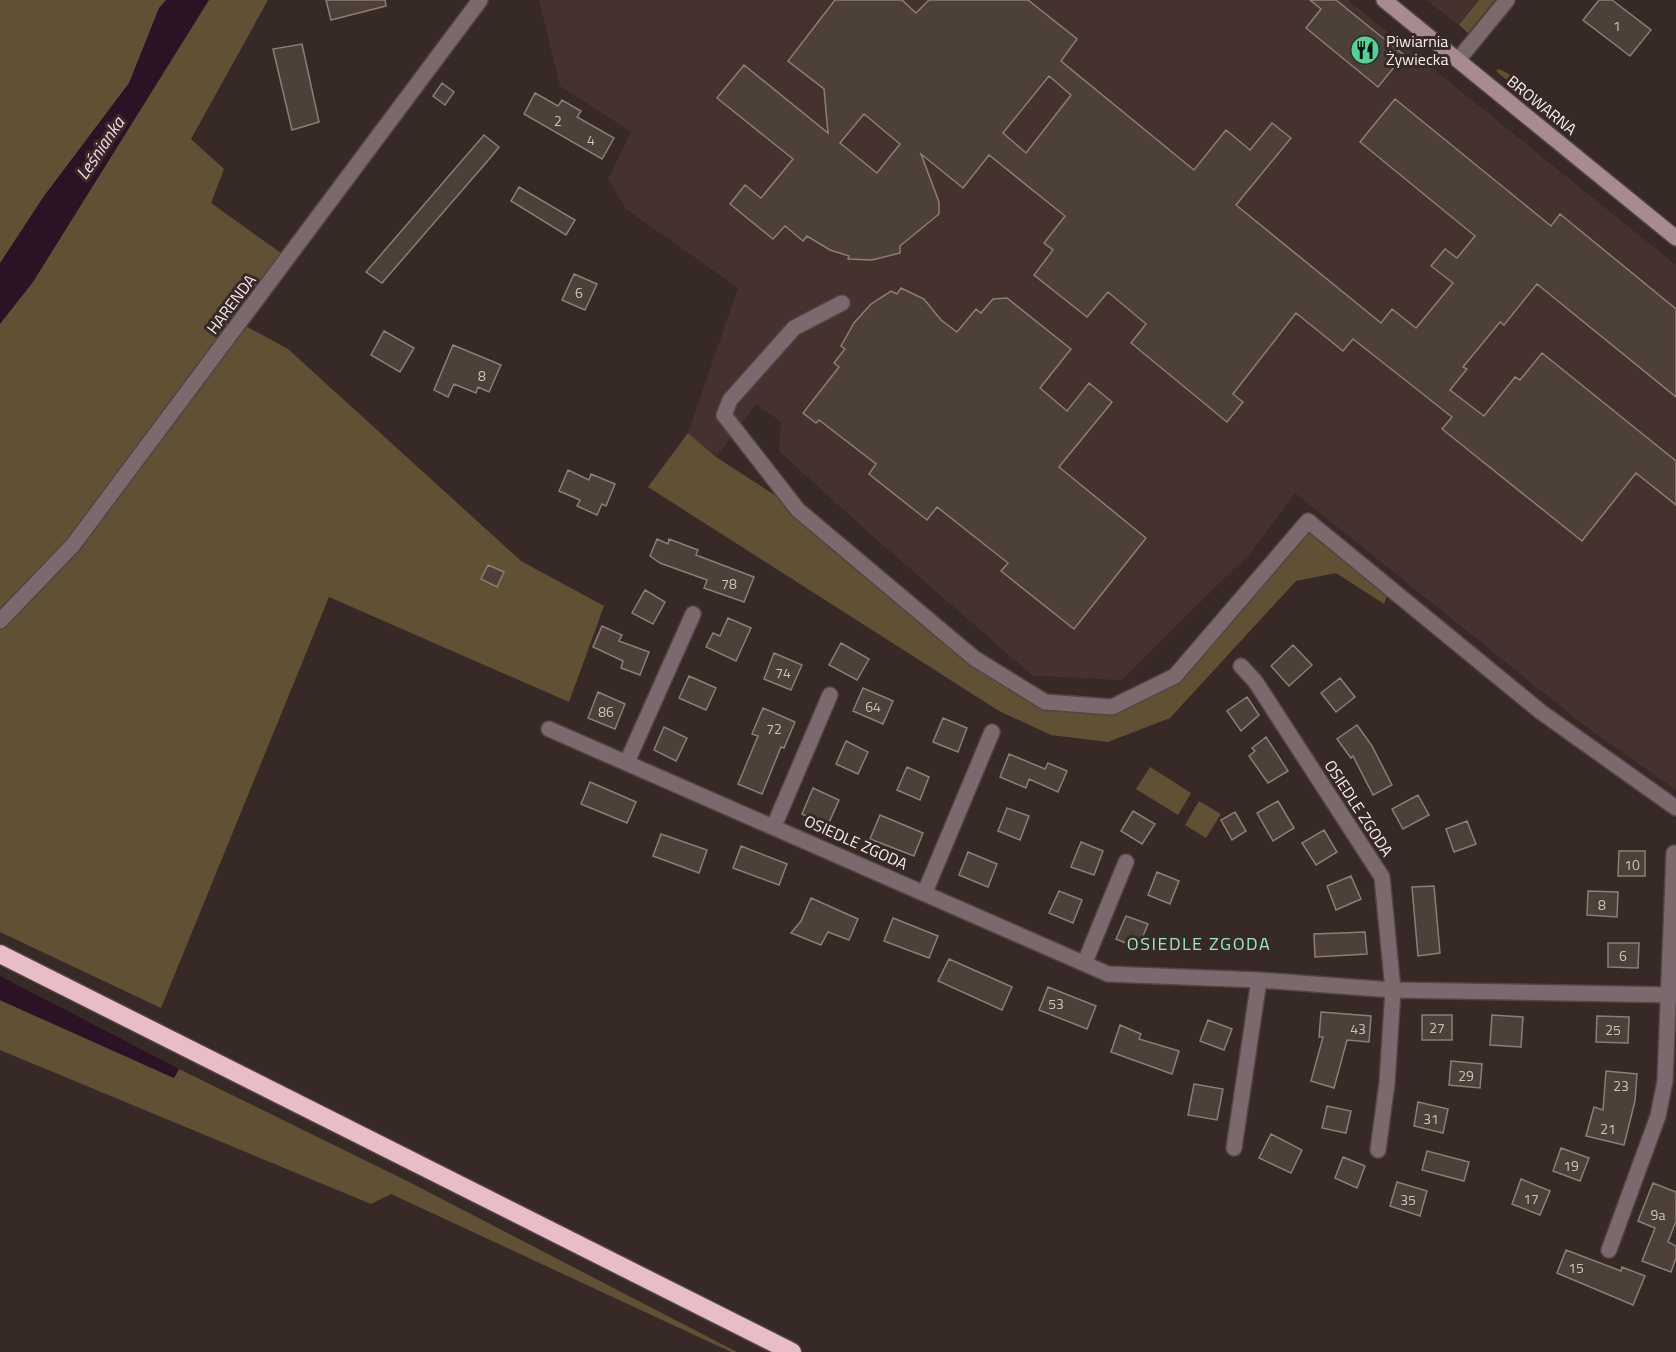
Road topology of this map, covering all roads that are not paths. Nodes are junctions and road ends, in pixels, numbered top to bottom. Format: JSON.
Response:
{"nodes":[{"id":1,"x":480,"y":0,"type":"edge"},
{"id":2,"x":1384,"y":0,"type":"edge"},
{"id":3,"x":1508,"y":0,"type":"edge"},
{"id":4,"x":1458,"y":60,"type":"junction"},
{"id":5,"x":1676,"y":238,"type":"edge"},
{"id":6,"x":843,"y":303,"type":"dead end"},
{"id":7,"x":693,"y":614,"type":"dead end"},
{"id":8,"x":0,"y":621,"type":"edge"},
{"id":9,"x":1241,"y":666,"type":"dead end"},
{"id":10,"x":830,"y":695,"type":"dead end"},
{"id":11,"x":549,"y":729,"type":"dead end"},
{"id":12,"x":992,"y":732,"type":"dead end"},
{"id":13,"x":627,"y":762,"type":"junction"},
{"id":14,"x":1676,"y":808,"type":"edge"},
{"id":15,"x":774,"y":826,"type":"junction"},
{"id":16,"x":1674,"y":853,"type":"dead end"},
{"id":17,"x":1126,"y":862,"type":"dead end"},
{"id":18,"x":925,"y":892,"type":"junction"},
{"id":19,"x":0,"y":954,"type":"edge"},
{"id":20,"x":1084,"y":962,"type":"junction"},
{"id":21,"x":1259,"y":980,"type":"junction"},
{"id":22,"x":1393,"y":990,"type":"junction"},
{"id":23,"x":1672,"y":995,"type":"edge"},
{"id":24,"x":1234,"y":1148,"type":"dead end"},
{"id":25,"x":1378,"y":1150,"type":"dead end"},
{"id":26,"x":1609,"y":1250,"type":"dead end"},
{"id":27,"x":792,"y":1352,"type":"edge"}],
"edges":[{"from":1,"to":8,"type":"street","name":"HARENDA"},
{"from":2,"to":4,"type":"street","name":"BROWARNA"},
{"from":3,"to":4,"type":"street"},
{"from":4,"to":5,"type":"street","name":"BROWARNA"},
{"from":6,"to":14,"type":"street"},
{"from":7,"to":13,"type":"street"},
{"from":9,"to":22,"type":"street","name":"OSIEDLE ZGODA"},
{"from":10,"to":15,"type":"street"},
{"from":11,"to":13,"type":"street","name":"OSIEDLE ZGODA"},
{"from":12,"to":18,"type":"street"},
{"from":13,"to":15,"type":"street","name":"OSIEDLE ZGODA"},
{"from":15,"to":18,"type":"street","name":"OSIEDLE ZGODA"},
{"from":16,"to":23,"type":"street"},
{"from":17,"to":20,"type":"street"},
{"from":18,"to":20,"type":"street","name":"OSIEDLE ZGODA"},
{"from":19,"to":27,"type":"highway"},
{"from":20,"to":21,"type":"street","name":"OSIEDLE ZGODA"},
{"from":21,"to":22,"type":"street","name":"OSIEDLE ZGODA"},
{"from":21,"to":24,"type":"street"},
{"from":22,"to":23,"type":"street","name":"OSIEDLE ZGODA"},
{"from":22,"to":25,"type":"street","name":"OSIEDLE ZGODA"},
{"from":23,"to":26,"type":"street"}]}
